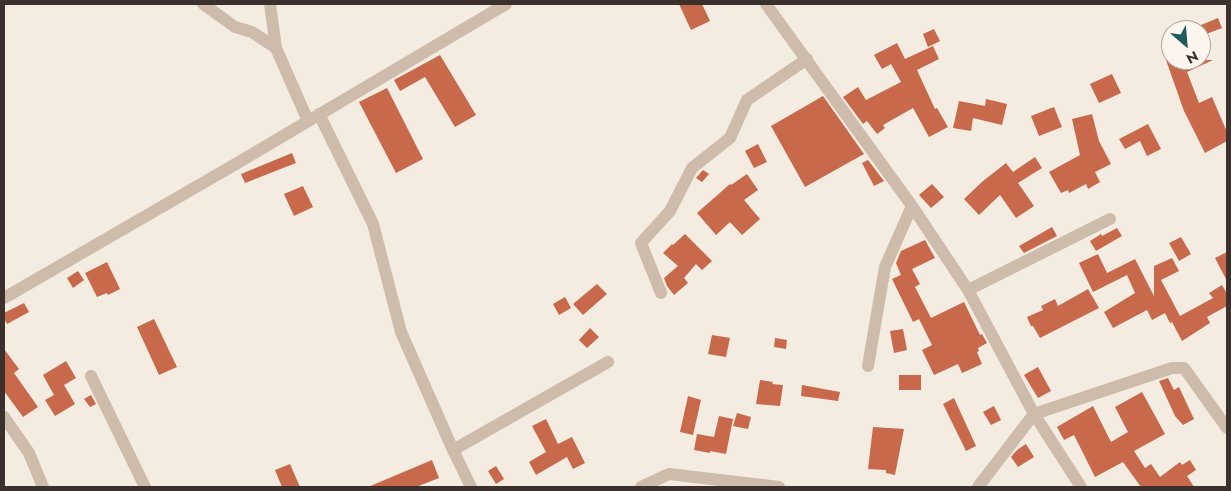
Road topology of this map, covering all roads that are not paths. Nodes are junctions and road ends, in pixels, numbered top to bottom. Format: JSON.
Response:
{"nodes":[{"id":1,"x":203,"y":4,"type":"edge"},
{"id":2,"x":270,"y":4,"type":"edge"},
{"id":3,"x":506,"y":4,"type":"edge"},
{"id":4,"x":766,"y":4,"type":"edge"},
{"id":5,"x":276,"y":48,"type":"junction"},
{"id":6,"x":806,"y":59,"type":"junction"},
{"id":7,"x":319,"y":114,"type":"junction"},
{"id":8,"x":308,"y":121,"type":"junction"},
{"id":9,"x":912,"y":206,"type":"junction"},
{"id":10,"x":1110,"y":219,"type":"dead end"},
{"id":11,"x":968,"y":290,"type":"junction"},
{"id":12,"x":661,"y":293,"type":"dead end"},
{"id":13,"x":4,"y":298,"type":"edge"},
{"id":14,"x":608,"y":362,"type":"dead end"},
{"id":15,"x":868,"y":366,"type":"dead end"},
{"id":16,"x":91,"y":376,"type":"dead end"},
{"id":17,"x":1034,"y":414,"type":"junction"},
{"id":18,"x":4,"y":417,"type":"edge"},
{"id":19,"x":1227,"y":428,"type":"edge"},
{"id":20,"x":453,"y":450,"type":"junction"},
{"id":21,"x":43,"y":487,"type":"edge"},
{"id":22,"x":145,"y":487,"type":"edge"},
{"id":23,"x":471,"y":487,"type":"edge"},
{"id":24,"x":641,"y":487,"type":"edge"},
{"id":25,"x":779,"y":487,"type":"edge"},
{"id":26,"x":978,"y":487,"type":"edge"},
{"id":27,"x":1081,"y":487,"type":"edge"}],
"edges":[{"from":1,"to":5,"type":"street"},
{"from":2,"to":5,"type":"street"},
{"from":3,"to":7,"type":"street"},
{"from":4,"to":6,"type":"street"},
{"from":5,"to":8,"type":"street"},
{"from":6,"to":9,"type":"street"},
{"from":6,"to":12,"type":"street"},
{"from":7,"to":8,"type":"street"},
{"from":7,"to":20,"type":"street"},
{"from":8,"to":13,"type":"street"},
{"from":9,"to":11,"type":"street"},
{"from":9,"to":15,"type":"street"},
{"from":10,"to":11,"type":"street"},
{"from":11,"to":17,"type":"street"},
{"from":14,"to":20,"type":"street"},
{"from":16,"to":22,"type":"street"},
{"from":17,"to":19,"type":"street"},
{"from":17,"to":26,"type":"street"},
{"from":17,"to":27,"type":"street"},
{"from":18,"to":21,"type":"street"},
{"from":20,"to":23,"type":"street"},
{"from":24,"to":25,"type":"street"}]}
